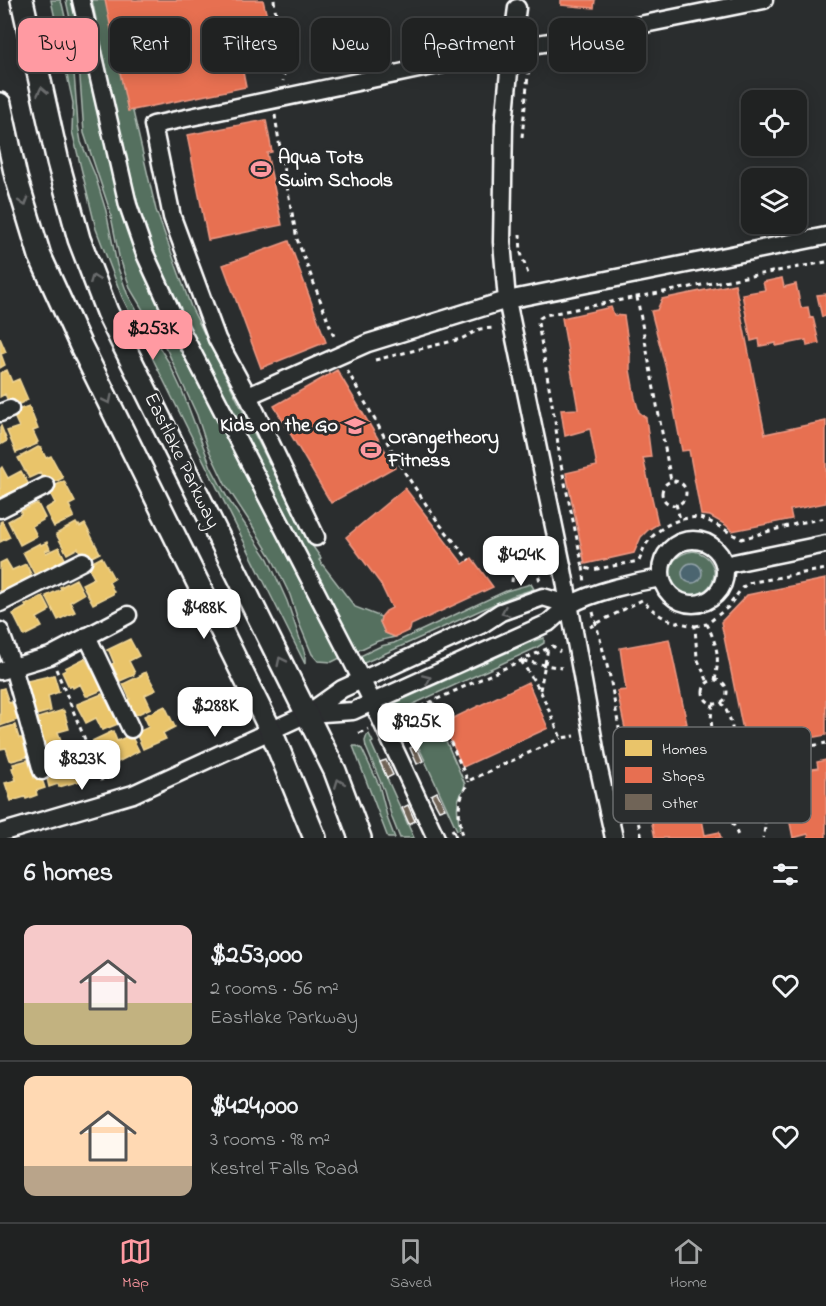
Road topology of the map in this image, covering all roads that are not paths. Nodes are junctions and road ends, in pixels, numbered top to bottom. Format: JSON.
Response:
{"nodes":[{"id":1,"x":22,"y":0,"type":"edge"},
{"id":2,"x":81,"y":0,"type":"edge"},
{"id":3,"x":764,"y":0,"type":"edge"},
{"id":4,"x":518,"y":3,"type":"edge"},
{"id":5,"x":516,"y":18,"type":"edge"},
{"id":6,"x":537,"y":44,"type":"edge"},
{"id":7,"x":410,"y":72,"type":"edge"},
{"id":8,"x":509,"y":72,"type":"edge"},
{"id":9,"x":0,"y":104,"type":"edge"},
{"id":10,"x":826,"y":236,"type":"edge"},
{"id":11,"x":507,"y":300,"type":"junction"},
{"id":12,"x":248,"y":396,"type":"junction"},
{"id":13,"x":46,"y":486,"type":"dead end"},
{"id":14,"x":0,"y":509,"type":"edge"},
{"id":15,"x":316,"y":537,"type":"dead end"},
{"id":16,"x":826,"y":544,"type":"edge"},
{"id":17,"x":83,"y":561,"type":"dead end"},
{"id":18,"x":724,"y":565,"type":"junction"},
{"id":19,"x":661,"y":578,"type":"junction"},
{"id":20,"x":0,"y":603,"type":"edge"},
{"id":21,"x":570,"y":605,"type":"junction"},
{"id":22,"x":128,"y":615,"type":"dead end"},
{"id":23,"x":0,"y":631,"type":"edge"},
{"id":24,"x":87,"y":636,"type":"junction"},
{"id":25,"x":7,"y":669,"type":"edge"},
{"id":26,"x":362,"y":680,"type":"junction"},
{"id":27,"x":373,"y":703,"type":"junction"},
{"id":28,"x":307,"y":714,"type":"junction"},
{"id":29,"x":131,"y":729,"type":"dead end"},
{"id":30,"x":271,"y":731,"type":"junction"},
{"id":31,"x":42,"y":771,"type":"dead end"},
{"id":32,"x":0,"y":833,"type":"edge"},
{"id":33,"x":315,"y":838,"type":"edge"},
{"id":34,"x":360,"y":838,"type":"edge"},
{"id":35,"x":436,"y":838,"type":"edge"},
{"id":36,"x":614,"y":838,"type":"edge"}],
"edges":[{"from":28,"to":1,"type":"main road","name":"Eastlake Parkway","one_way":true},
{"from":2,"to":26,"type":"street"},
{"from":3,"to":6,"type":"street"},
{"from":4,"to":5,"type":"street"},
{"from":7,"to":12,"type":"street"},
{"from":8,"to":11,"type":"street"},
{"from":9,"to":30,"type":"main road","name":"Eastlake Parkway","one_way":true},
{"from":10,"to":11,"type":"street"},
{"from":11,"to":12,"type":"street"},
{"from":11,"to":21,"type":"street"},
{"from":12,"to":15,"type":"street"},
{"from":13,"to":14,"type":"street"},
{"from":16,"to":18,"type":"street"},
{"from":17,"to":20,"type":"street"},
{"from":18,"to":19,"type":"street"},
{"from":18,"to":19,"type":"street"},
{"from":19,"to":21,"type":"street"},
{"from":21,"to":26,"type":"street","one_way":true},
{"from":27,"to":21,"type":"street","one_way":true},
{"from":21,"to":36,"type":"street"},
{"from":22,"to":24,"type":"street"},
{"from":23,"to":25,"type":"street"},
{"from":24,"to":25,"type":"street"},
{"from":24,"to":29,"type":"street"},
{"from":25,"to":31,"type":"street"},
{"from":26,"to":27,"type":"street"},
{"from":26,"to":28,"type":"street"},
{"from":27,"to":28,"type":"street"},
{"from":27,"to":35,"type":"street"},
{"from":28,"to":30,"type":"street"},
{"from":34,"to":28,"type":"main road","name":"Eastlake Parkway","one_way":true},
{"from":30,"to":32,"type":"street"},
{"from":30,"to":33,"type":"main road","name":"Eastlake Parkway"}]}
